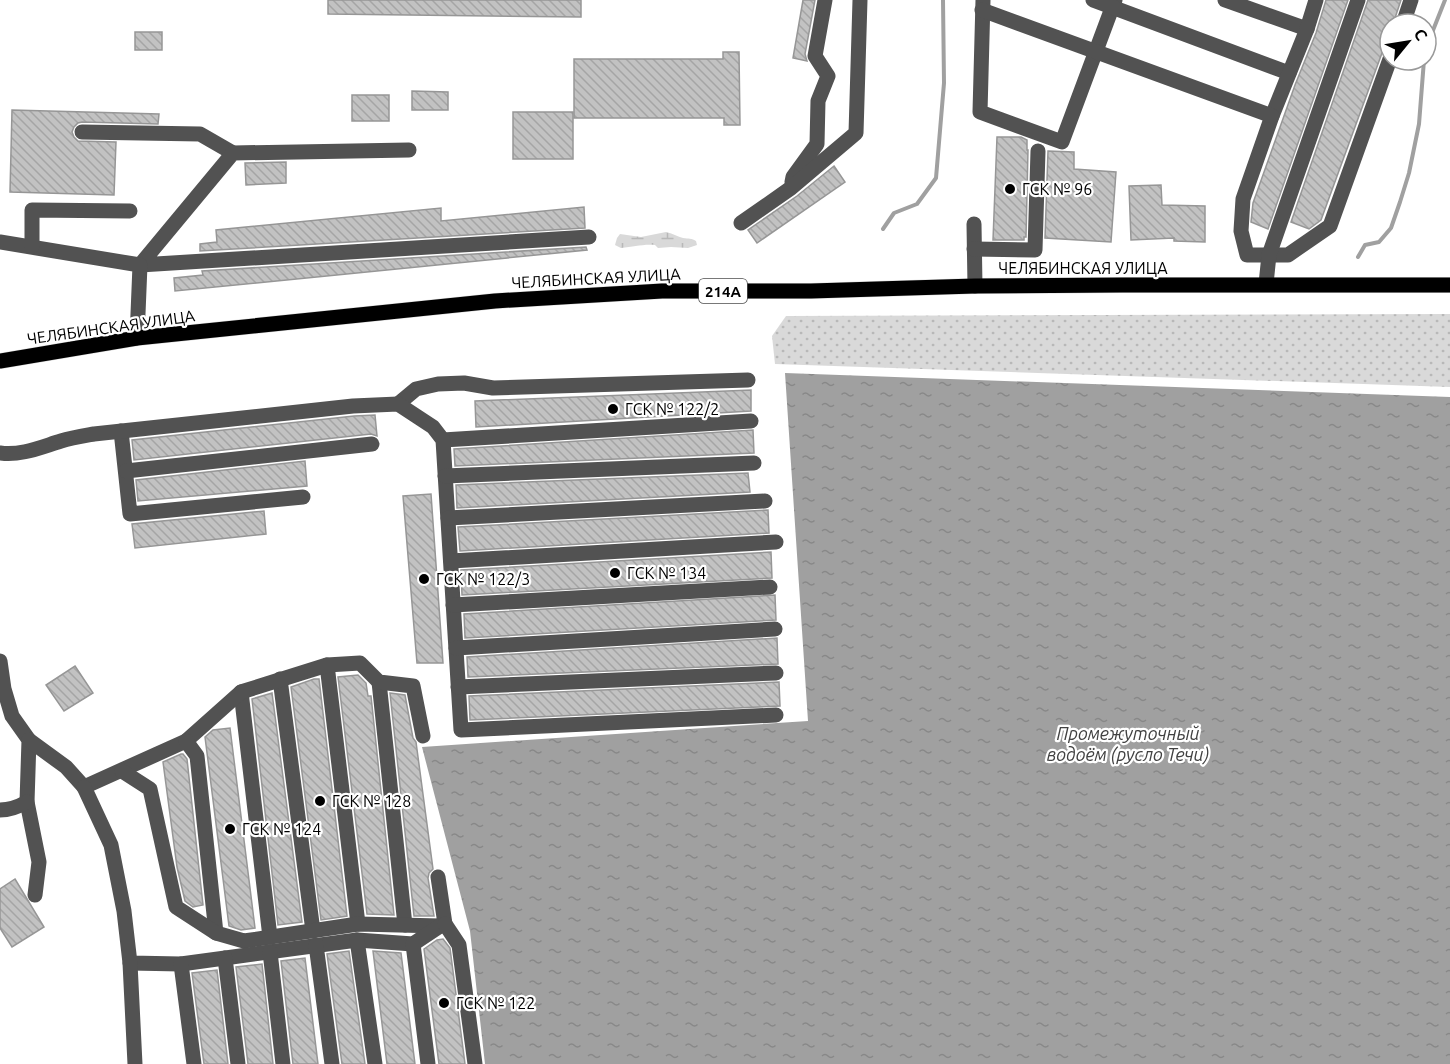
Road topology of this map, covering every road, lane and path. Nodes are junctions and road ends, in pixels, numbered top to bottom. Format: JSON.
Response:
{"nodes":[{"id":1,"x":825,"y":0,"type":"edge"},
{"id":2,"x":860,"y":0,"type":"edge"},
{"id":3,"x":1093,"y":0,"type":"edge"},
{"id":4,"x":1225,"y":0,"type":"edge"},
{"id":5,"x":1316,"y":0,"type":"edge"},
{"id":6,"x":1358,"y":0,"type":"edge"},
{"id":7,"x":1114,"y":4,"type":"edge"},
{"id":8,"x":983,"y":5,"type":"edge"},
{"id":9,"x":1307,"y":29,"type":"junction"},
{"id":10,"x":1096,"y":51,"type":"junction"},
{"id":11,"x":1385,"y":72,"type":"edge"},
{"id":12,"x":1289,"y":73,"type":"junction"},
{"id":13,"x":1272,"y":116,"type":"junction"},
{"id":14,"x":82,"y":132,"type":"dead end"},
{"id":15,"x":409,"y":150,"type":"dead end"},
{"id":16,"x":1038,"y":151,"type":"dead end"},
{"id":17,"x":233,"y":153,"type":"junction"},
{"id":18,"x":791,"y":188,"type":"junction"},
{"id":19,"x":130,"y":211,"type":"dead end"},
{"id":20,"x":741,"y":223,"type":"dead end"},
{"id":21,"x":974,"y":224,"type":"dead end"},
{"id":22,"x":589,"y":237,"type":"dead end"},
{"id":23,"x":2,"y":245,"type":"edge"},
{"id":24,"x":32,"y":246,"type":"junction"},
{"id":25,"x":974,"y":249,"type":"junction"},
{"id":26,"x":1269,"y":255,"type":"junction"},
{"id":27,"x":140,"y":265,"type":"junction"},
{"id":28,"x":1266,"y":284,"type":"junction"},
{"id":29,"x":1450,"y":285,"type":"edge"},
{"id":30,"x":975,"y":286,"type":"junction"},
{"id":31,"x":137,"y":338,"type":"junction"},
{"id":32,"x":0,"y":362,"type":"edge"},
{"id":33,"x":748,"y":380,"type":"dead end"},
{"id":34,"x":398,"y":404,"type":"junction"},
{"id":35,"x":751,"y":421,"type":"dead end"},
{"id":36,"x":121,"y":431,"type":"junction"},
{"id":37,"x":443,"y":440,"type":"junction"},
{"id":38,"x":372,"y":444,"type":"dead end"},
{"id":39,"x":0,"y":453,"type":"edge"},
{"id":40,"x":754,"y":463,"type":"dead end"},
{"id":41,"x":126,"y":471,"type":"junction"},
{"id":42,"x":445,"y":476,"type":"junction"},
{"id":43,"x":303,"y":497,"type":"dead end"},
{"id":44,"x":765,"y":501,"type":"dead end"},
{"id":45,"x":448,"y":518,"type":"junction"},
{"id":46,"x":776,"y":542,"type":"dead end"},
{"id":47,"x":451,"y":561,"type":"junction"},
{"id":48,"x":770,"y":587,"type":"dead end"},
{"id":49,"x":453,"y":605,"type":"junction"},
{"id":50,"x":775,"y":629,"type":"dead end"},
{"id":51,"x":456,"y":648,"type":"junction"},
{"id":52,"x":0,"y":661,"type":"edge"},
{"id":53,"x":327,"y":665,"type":"junction"},
{"id":54,"x":776,"y":673,"type":"dead end"},
{"id":55,"x":280,"y":679,"type":"junction"},
{"id":56,"x":379,"y":682,"type":"junction"},
{"id":57,"x":458,"y":687,"type":"junction"},
{"id":58,"x":241,"y":692,"type":"junction"},
{"id":59,"x":776,"y":715,"type":"dead end"},
{"id":60,"x":423,"y":736,"type":"dead end"},
{"id":61,"x":29,"y":740,"type":"junction"},
{"id":62,"x":186,"y":741,"type":"junction"},
{"id":63,"x":122,"y":771,"type":"junction"},
{"id":64,"x":84,"y":787,"type":"junction"},
{"id":65,"x":27,"y":802,"type":"junction"},
{"id":66,"x":0,"y":810,"type":"edge"},
{"id":67,"x":438,"y":877,"type":"dead end"},
{"id":68,"x":34,"y":895,"type":"dead end"},
{"id":69,"x":358,"y":924,"type":"junction"},
{"id":70,"x":405,"y":925,"type":"junction"},
{"id":71,"x":442,"y":925,"type":"junction"},
{"id":72,"x":216,"y":933,"type":"junction"},
{"id":73,"x":315,"y":938,"type":"junction"},
{"id":74,"x":357,"y":940,"type":"junction"},
{"id":75,"x":270,"y":944,"type":"junction"},
{"id":76,"x":412,"y":944,"type":"junction"},
{"id":77,"x":225,"y":958,"type":"junction"},
{"id":78,"x":130,"y":963,"type":"junction"},
{"id":79,"x":181,"y":964,"type":"junction"},
{"id":80,"x":135,"y":1064,"type":"edge"},
{"id":81,"x":194,"y":1064,"type":"edge"},
{"id":82,"x":238,"y":1064,"type":"edge"},
{"id":83,"x":284,"y":1064,"type":"edge"},
{"id":84,"x":332,"y":1064,"type":"edge"},
{"id":85,"x":375,"y":1064,"type":"edge"},
{"id":86,"x":428,"y":1064,"type":"edge"},
{"id":87,"x":475,"y":1064,"type":"edge"}],
"edges":[{"from":1,"to":18,"type":"lane"},
{"from":2,"to":18,"type":"lane"},
{"from":3,"to":7,"type":"lane"},
{"from":4,"to":9,"type":"lane"},
{"from":5,"to":9,"type":"lane"},
{"from":6,"to":26,"type":"lane"},
{"from":7,"to":10,"type":"lane"},
{"from":7,"to":12,"type":"lane"},
{"from":8,"to":10,"type":"lane"},
{"from":8,"to":10,"type":"lane"},
{"from":9,"to":12,"type":"lane"},
{"from":10,"to":13,"type":"lane"},
{"from":11,"to":26,"type":"lane"},
{"from":12,"to":13,"type":"lane"},
{"from":13,"to":26,"type":"lane"},
{"from":14,"to":17,"type":"lane"},
{"from":15,"to":17,"type":"lane"},
{"from":16,"to":25,"type":"lane"},
{"from":17,"to":27,"type":"lane"},
{"from":18,"to":20,"type":"lane"},
{"from":19,"to":24,"type":"lane"},
{"from":21,"to":25,"type":"lane"},
{"from":22,"to":27,"type":"lane"},
{"from":23,"to":24,"type":"lane"},
{"from":24,"to":27,"type":"lane"},
{"from":25,"to":30,"type":"lane"},
{"from":26,"to":28,"type":"lane"},
{"from":27,"to":31,"type":"lane"},
{"from":28,"to":29,"type":"main road","name":"ЧЕЛЯБИНСКАЯ УЛИЦА","number":"214А"},
{"from":28,"to":30,"type":"main road","name":"ЧЕЛЯБИНСКАЯ УЛИЦА","number":"214А"},
{"from":30,"to":31,"type":"main road","name":"ЧЕЛЯБИНСКАЯ УЛИЦА","number":"214А"},
{"from":31,"to":32,"type":"main road","name":"ЧЕЛЯБИНСКАЯ УЛИЦА","number":"214А"},
{"from":33,"to":34,"type":"lane"},
{"from":34,"to":36,"type":"lane"},
{"from":34,"to":37,"type":"lane"},
{"from":35,"to":37,"type":"lane"},
{"from":36,"to":39,"type":"lane"},
{"from":36,"to":41,"type":"lane"},
{"from":37,"to":42,"type":"lane"},
{"from":38,"to":41,"type":"lane"},
{"from":40,"to":42,"type":"lane"},
{"from":41,"to":43,"type":"lane"},
{"from":42,"to":45,"type":"lane"},
{"from":44,"to":45,"type":"lane"},
{"from":45,"to":47,"type":"lane"},
{"from":46,"to":47,"type":"lane"},
{"from":47,"to":49,"type":"lane"},
{"from":48,"to":49,"type":"lane"},
{"from":49,"to":51,"type":"lane"},
{"from":50,"to":51,"type":"lane"},
{"from":51,"to":57,"type":"lane"},
{"from":52,"to":61,"type":"lane"},
{"from":53,"to":55,"type":"lane"},
{"from":53,"to":56,"type":"lane"},
{"from":53,"to":69,"type":"lane"},
{"from":54,"to":57,"type":"lane"},
{"from":55,"to":58,"type":"lane"},
{"from":55,"to":73,"type":"lane"},
{"from":56,"to":60,"type":"lane"},
{"from":56,"to":70,"type":"lane"},
{"from":57,"to":59,"type":"lane"},
{"from":58,"to":62,"type":"lane"},
{"from":58,"to":75,"type":"lane"},
{"from":61,"to":64,"type":"lane"},
{"from":61,"to":65,"type":"lane"},
{"from":62,"to":63,"type":"lane"},
{"from":62,"to":72,"type":"lane"},
{"from":63,"to":64,"type":"lane"},
{"from":63,"to":72,"type":"lane"},
{"from":64,"to":78,"type":"lane"},
{"from":65,"to":66,"type":"lane"},
{"from":65,"to":68,"type":"lane"},
{"from":67,"to":71,"type":"lane"},
{"from":69,"to":70,"type":"lane"},
{"from":69,"to":73,"type":"lane"},
{"from":70,"to":71,"type":"lane"},
{"from":71,"to":76,"type":"lane"},
{"from":71,"to":87,"type":"lane"},
{"from":72,"to":75,"type":"lane"},
{"from":73,"to":74,"type":"lane"},
{"from":73,"to":75,"type":"lane"},
{"from":73,"to":84,"type":"lane"},
{"from":74,"to":76,"type":"lane"},
{"from":74,"to":85,"type":"lane"},
{"from":75,"to":77,"type":"lane"},
{"from":75,"to":83,"type":"lane"},
{"from":76,"to":86,"type":"lane"},
{"from":77,"to":79,"type":"lane"},
{"from":77,"to":82,"type":"lane"},
{"from":78,"to":79,"type":"lane"},
{"from":78,"to":80,"type":"lane"},
{"from":79,"to":81,"type":"lane"}]}
